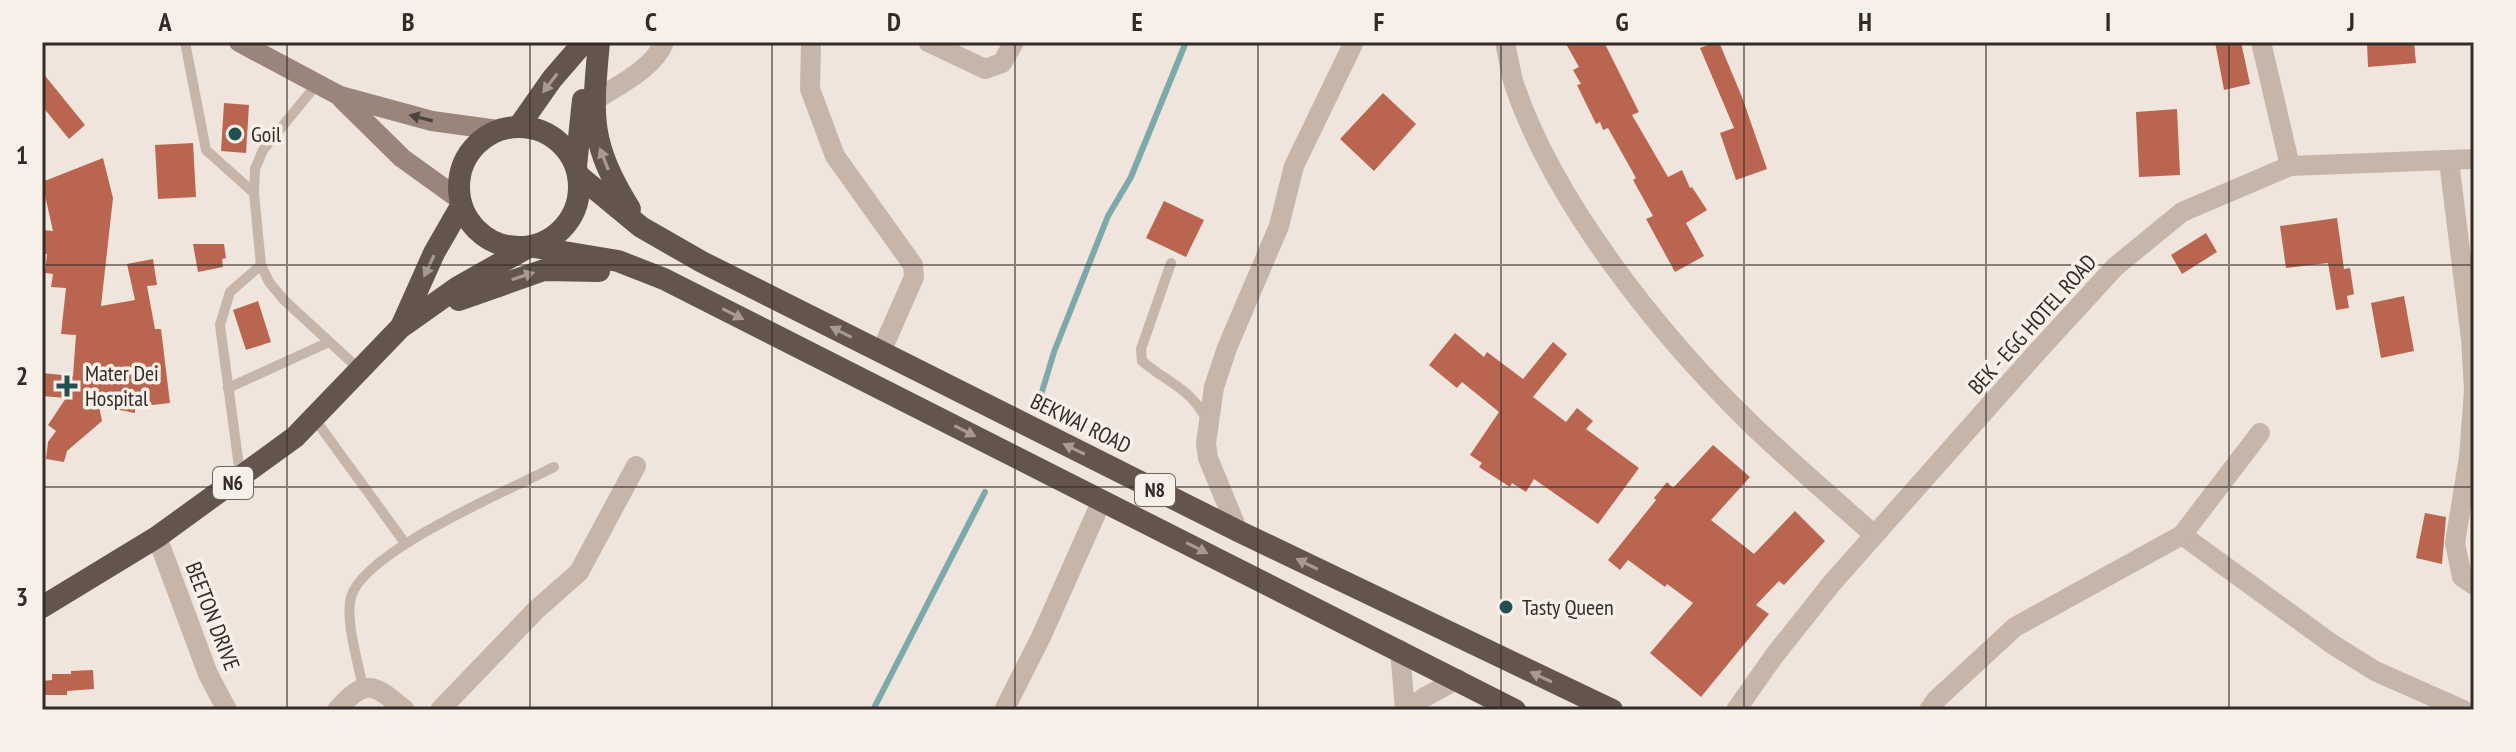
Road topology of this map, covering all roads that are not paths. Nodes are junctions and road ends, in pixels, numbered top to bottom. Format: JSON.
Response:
{"nodes":[{"id":1,"x":185,"y":42,"type":"edge"},
{"id":2,"x":239,"y":42,"type":"edge"},
{"id":3,"x":584,"y":42,"type":"edge"},
{"id":4,"x":598,"y":42,"type":"edge"},
{"id":5,"x":664,"y":42,"type":"edge"},
{"id":6,"x":811,"y":42,"type":"edge"},
{"id":7,"x":928,"y":42,"type":"edge"},
{"id":8,"x":1014,"y":42,"type":"edge"},
{"id":9,"x":1354,"y":42,"type":"edge"},
{"id":10,"x":1505,"y":42,"type":"edge"},
{"id":11,"x":2261,"y":42,"type":"edge"},
{"id":12,"x":317,"y":84,"type":"junction"},
{"id":13,"x":340,"y":96,"type":"junction"},
{"id":14,"x":594,"y":101,"type":"junction"},
{"id":15,"x":508,"y":128,"type":"junction"},
{"id":16,"x":2474,"y":159,"type":"edge"},
{"id":17,"x":2449,"y":161,"type":"junction"},
{"id":18,"x":2290,"y":166,"type":"junction"},
{"id":19,"x":577,"y":171,"type":"junction"},
{"id":20,"x":254,"y":193,"type":"junction"},
{"id":21,"x":460,"y":202,"type":"junction"},
{"id":22,"x":641,"y":227,"type":"junction"},
{"id":23,"x":530,"y":247,"type":"junction"},
{"id":24,"x":1171,"y":263,"type":"dead end"},
{"id":25,"x":261,"y":265,"type":"junction"},
{"id":26,"x":664,"y":279,"type":"junction"},
{"id":27,"x":423,"y":312,"type":"junction"},
{"id":28,"x":400,"y":328,"type":"junction"},
{"id":29,"x":329,"y":342,"type":"junction"},
{"id":30,"x":881,"y":352,"type":"junction"},
{"id":31,"x":359,"y":369,"type":"junction"},
{"id":32,"x":228,"y":388,"type":"junction"},
{"id":33,"x":314,"y":418,"type":"junction"},
{"id":34,"x":1208,"y":422,"type":"junction"},
{"id":35,"x":2260,"y":433,"type":"dead end"},
{"id":36,"x":636,"y":466,"type":"dead end"},
{"id":37,"x":554,"y":467,"type":"dead end"},
{"id":38,"x":241,"y":477,"type":"junction"},
{"id":39,"x":1102,"y":500,"type":"junction"},
{"id":40,"x":1238,"y":531,"type":"junction"},
{"id":41,"x":1874,"y":535,"type":"junction"},
{"id":42,"x":2182,"y":535,"type":"junction"},
{"id":43,"x":157,"y":537,"type":"junction"},
{"id":44,"x":405,"y":543,"type":"junction"},
{"id":45,"x":2474,"y":585,"type":"edge"},
{"id":46,"x":42,"y":607,"type":"edge"},
{"id":47,"x":1400,"y":650,"type":"junction"},
{"id":48,"x":1458,"y":679,"type":"junction"},
{"id":49,"x":363,"y":687,"type":"junction"},
{"id":50,"x":1491,"y":704,"type":"edge"},
{"id":51,"x":227,"y":710,"type":"edge"},
{"id":52,"x":337,"y":710,"type":"edge"},
{"id":53,"x":405,"y":710,"type":"edge"},
{"id":54,"x":440,"y":710,"type":"edge"},
{"id":55,"x":1004,"y":710,"type":"edge"},
{"id":56,"x":1407,"y":710,"type":"edge"},
{"id":57,"x":1515,"y":710,"type":"edge"},
{"id":58,"x":1612,"y":710,"type":"edge"},
{"id":59,"x":1736,"y":710,"type":"edge"},
{"id":60,"x":1929,"y":710,"type":"edge"},
{"id":61,"x":2463,"y":710,"type":"edge"}],
"edges":[{"from":1,"to":20,"type":"lane"},
{"from":2,"to":12,"type":"main road"},
{"from":3,"to":15,"type":"highway","number":"N6","one_way":true},
{"from":4,"to":14,"type":"highway"},
{"from":4,"to":19,"type":"highway","number":"N6"},
{"from":5,"to":14,"type":"street"},
{"from":6,"to":30,"type":"street"},
{"from":7,"to":8,"type":"street"},
{"from":9,"to":34,"type":"street"},
{"from":10,"to":41,"type":"street"},
{"from":11,"to":18,"type":"street"},
{"from":12,"to":13,"type":"main road"},
{"from":12,"to":20,"type":"lane"},
{"from":15,"to":13,"type":"main road","one_way":true},
{"from":13,"to":21,"type":"main road"},
{"from":22,"to":14,"type":"highway","one_way":true},
{"from":15,"to":19,"type":"highway"},
{"from":15,"to":21,"type":"highway","number":"N6"},
{"from":16,"to":17,"type":"street","name":"BEK - EGG HOTEL ROAD"},
{"from":17,"to":18,"type":"street","name":"BEK - EGG HOTEL ROAD"},
{"from":17,"to":45,"type":"street"},
{"from":18,"to":41,"type":"street","name":"BEK - EGG HOTEL ROAD"},
{"from":19,"to":22,"type":"highway","number":"N8"},
{"from":19,"to":23,"type":"highway","number":"N6"},
{"from":20,"to":25,"type":"lane"},
{"from":21,"to":23,"type":"highway"},
{"from":21,"to":28,"type":"highway","number":"N6","one_way":true},
{"from":30,"to":22,"type":"highway","name":"BEKWAI ROAD","number":"N8","one_way":true},
{"from":23,"to":26,"type":"highway","number":"N8"},
{"from":23,"to":27,"type":"highway","number":"N6"},
{"from":24,"to":34,"type":"lane"},
{"from":25,"to":29,"type":"lane"},
{"from":25,"to":32,"type":"lane"},
{"from":27,"to":26,"type":"highway","one_way":true},
{"from":26,"to":39,"type":"highway","number":"N8","one_way":true},
{"from":27,"to":28,"type":"highway","number":"N6"},
{"from":28,"to":31,"type":"highway","number":"N6"},
{"from":29,"to":31,"type":"lane"},
{"from":29,"to":32,"type":"lane"},
{"from":40,"to":30,"type":"highway","name":"BEKWAI ROAD","number":"N8","one_way":true},
{"from":31,"to":33,"type":"highway","number":"N6"},
{"from":32,"to":38,"type":"lane"},
{"from":33,"to":38,"type":"highway","number":"N6"},
{"from":33,"to":44,"type":"lane"},
{"from":34,"to":40,"type":"street"},
{"from":35,"to":42,"type":"street"},
{"from":36,"to":54,"type":"street"},
{"from":37,"to":44,"type":"lane"},
{"from":38,"to":43,"type":"highway","number":"N6"},
{"from":39,"to":47,"type":"highway","number":"N8","one_way":true},
{"from":39,"to":55,"type":"street"},
{"from":58,"to":40,"type":"highway","name":"BEKWAI ROAD","number":"N8","one_way":true},
{"from":41,"to":59,"type":"street","name":"BEK - EGG HOTEL ROAD"},
{"from":42,"to":60,"type":"street"},
{"from":42,"to":61,"type":"street"},
{"from":43,"to":46,"type":"highway","number":"N6"},
{"from":43,"to":51,"type":"street","name":"BEETON DRIVE"},
{"from":44,"to":49,"type":"lane"},
{"from":47,"to":48,"type":"highway","number":"N8"},
{"from":47,"to":56,"type":"street"},
{"from":48,"to":50,"type":"highway","number":"N8"},
{"from":48,"to":56,"type":"street"},
{"from":49,"to":52,"type":"street"},
{"from":49,"to":53,"type":"street"},
{"from":50,"to":57,"type":"highway","number":"N8"}]}
